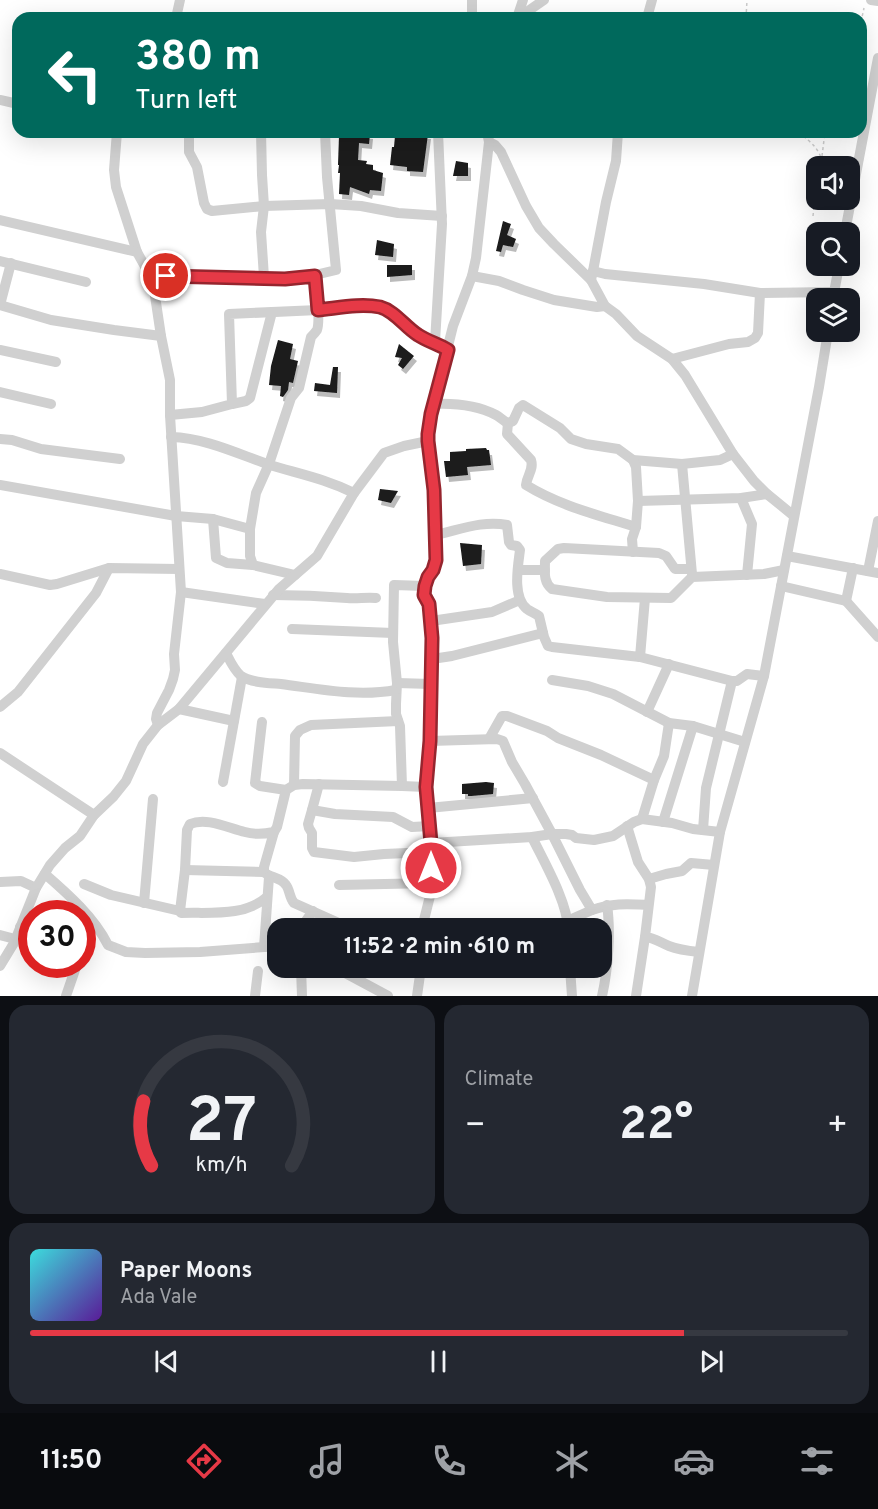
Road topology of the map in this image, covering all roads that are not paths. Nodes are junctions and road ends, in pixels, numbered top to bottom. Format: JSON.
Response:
{"nodes":[{"id":1,"x":544,"y":0,"type":"edge"},
{"id":2,"x":871,"y":0,"type":"edge"},
{"id":3,"x":878,"y":1,"type":"edge"},
{"id":4,"x":526,"y":12,"type":"edge"},
{"id":5,"x":878,"y":58,"type":"edge"},
{"id":6,"x":867,"y":116,"type":"edge"},
{"id":7,"x":117,"y":138,"type":"edge"},
{"id":8,"x":189,"y":138,"type":"edge"},
{"id":9,"x":261,"y":138,"type":"edge"},
{"id":10,"x":325,"y":138,"type":"edge"},
{"id":11,"x":438,"y":138,"type":"edge"},
{"id":12,"x":488,"y":138,"type":"edge"},
{"id":13,"x":489,"y":138,"type":"edge"},
{"id":14,"x":618,"y":138,"type":"edge"},
{"id":15,"x":863,"y":138,"type":"edge"},
{"id":16,"x":330,"y":204,"type":"junction"},
{"id":17,"x":264,"y":207,"type":"junction"},
{"id":18,"x":442,"y":216,"type":"junction"},
{"id":19,"x":0,"y":220,"type":"edge"},
{"id":20,"x":847,"y":222,"type":"edge"},
{"id":21,"x":137,"y":252,"type":"junction"},
{"id":22,"x":5,"y":262,"type":"edge"},
{"id":23,"x":592,"y":275,"type":"junction"},
{"id":24,"x":149,"y":276,"type":"junction"},
{"id":25,"x":315,"y":276,"type":"junction"},
{"id":26,"x":472,"y":276,"type":"junction"},
{"id":27,"x":264,"y":278,"type":"junction"},
{"id":28,"x":86,"y":282,"type":"dead end"},
{"id":29,"x":760,"y":293,"type":"junction"},
{"id":30,"x":806,"y":294,"type":"edge"},
{"id":31,"x":0,"y":305,"type":"edge"},
{"id":32,"x":605,"y":306,"type":"junction"},
{"id":33,"x":318,"y":310,"type":"junction"},
{"id":34,"x":272,"y":312,"type":"junction"},
{"id":35,"x":161,"y":336,"type":"junction"},
{"id":36,"x":435,"y":342,"type":"junction"},
{"id":37,"x":826,"y":342,"type":"edge"},
{"id":38,"x":0,"y":350,"type":"edge"},
{"id":39,"x":448,"y":350,"type":"junction"},
{"id":40,"x":672,"y":359,"type":"junction"},
{"id":41,"x":56,"y":362,"type":"dead end"},
{"id":42,"x":0,"y":392,"type":"edge"},
{"id":43,"x":51,"y":404,"type":"dead end"},
{"id":44,"x":232,"y":404,"type":"junction"},
{"id":45,"x":433,"y":404,"type":"junction"},
{"id":46,"x":170,"y":415,"type":"junction"},
{"id":47,"x":508,"y":423,"type":"junction"},
{"id":48,"x":171,"y":437,"type":"junction"},
{"id":49,"x":0,"y":439,"type":"edge"},
{"id":50,"x":428,"y":441,"type":"junction"},
{"id":51,"x":733,"y":454,"type":"junction"},
{"id":52,"x":120,"y":459,"type":"dead end"},
{"id":53,"x":633,"y":460,"type":"junction"},
{"id":54,"x":269,"y":464,"type":"junction"},
{"id":55,"x":682,"y":464,"type":"junction"},
{"id":56,"x":0,"y":485,"type":"edge"},
{"id":57,"x":354,"y":493,"type":"junction"},
{"id":58,"x":767,"y":494,"type":"junction"},
{"id":59,"x":685,"y":498,"type":"junction"},
{"id":60,"x":741,"y":498,"type":"junction"},
{"id":61,"x":638,"y":501,"type":"junction"},
{"id":62,"x":176,"y":516,"type":"junction"},
{"id":63,"x":794,"y":516,"type":"junction"},
{"id":64,"x":213,"y":519,"type":"junction"},
{"id":65,"x":878,"y":521,"type":"edge"},
{"id":66,"x":636,"y":527,"type":"junction"},
{"id":67,"x":250,"y":529,"type":"junction"},
{"id":68,"x":435,"y":535,"type":"junction"},
{"id":69,"x":633,"y":552,"type":"junction"},
{"id":70,"x":787,"y":556,"type":"junction"},
{"id":71,"x":253,"y":565,"type":"junction"},
{"id":72,"x":109,"y":568,"type":"junction"},
{"id":73,"x":853,"y":568,"type":"junction"},
{"id":74,"x":179,"y":569,"type":"junction"},
{"id":75,"x":518,"y":570,"type":"junction"},
{"id":76,"x":545,"y":570,"type":"junction"},
{"id":77,"x":784,"y":570,"type":"junction"},
{"id":78,"x":873,"y":572,"type":"edge"},
{"id":79,"x":692,"y":573,"type":"junction"},
{"id":80,"x":0,"y":574,"type":"edge"},
{"id":81,"x":747,"y":574,"type":"junction"},
{"id":82,"x":295,"y":575,"type":"junction"},
{"id":83,"x":425,"y":586,"type":"junction"},
{"id":84,"x":781,"y":586,"type":"junction"},
{"id":85,"x":181,"y":592,"type":"junction"},
{"id":86,"x":273,"y":595,"type":"junction"},
{"id":87,"x":376,"y":598,"type":"dead end"},
{"id":88,"x":645,"y":598,"type":"junction"},
{"id":89,"x":520,"y":600,"type":"junction"},
{"id":90,"x":846,"y":601,"type":"junction"},
{"id":91,"x":265,"y":604,"type":"junction"},
{"id":92,"x":431,"y":621,"type":"junction"},
{"id":93,"x":292,"y":629,"type":"dead end"},
{"id":94,"x":393,"y":633,"type":"junction"},
{"id":95,"x":543,"y":633,"type":"junction"},
{"id":96,"x":878,"y":637,"type":"edge"},
{"id":97,"x":226,"y":653,"type":"junction"},
{"id":98,"x":640,"y":657,"type":"junction"},
{"id":99,"x":432,"y":659,"type":"junction"},
{"id":100,"x":669,"y":664,"type":"junction"},
{"id":101,"x":764,"y":676,"type":"junction"},
{"id":102,"x":242,"y":677,"type":"junction"},
{"id":103,"x":552,"y":680,"type":"dead end"},
{"id":104,"x":732,"y":681,"type":"junction"},
{"id":105,"x":431,"y":684,"type":"junction"},
{"id":106,"x":396,"y":687,"type":"junction"},
{"id":107,"x":0,"y":706,"type":"edge"},
{"id":108,"x":179,"y":709,"type":"junction"},
{"id":109,"x":647,"y":712,"type":"junction"},
{"id":110,"x":234,"y":721,"type":"junction"},
{"id":111,"x":398,"y":721,"type":"junction"},
{"id":112,"x":262,"y":723,"type":"dead end"},
{"id":113,"x":669,"y":723,"type":"junction"},
{"id":114,"x":158,"y":725,"type":"junction"},
{"id":115,"x":693,"y":726,"type":"junction"},
{"id":116,"x":720,"y":735,"type":"junction"},
{"id":117,"x":489,"y":739,"type":"junction"},
{"id":118,"x":430,"y":741,"type":"junction"},
{"id":119,"x":745,"y":742,"type":"junction"},
{"id":120,"x":0,"y":753,"type":"edge"},
{"id":121,"x":654,"y":780,"type":"junction"},
{"id":122,"x":223,"y":782,"type":"dead end"},
{"id":123,"x":319,"y":784,"type":"junction"},
{"id":124,"x":402,"y":786,"type":"junction"},
{"id":125,"x":426,"y":787,"type":"junction"},
{"id":126,"x":290,"y":788,"type":"junction"},
{"id":127,"x":533,"y":798,"type":"junction"},
{"id":128,"x":153,"y":799,"type":"dead end"},
{"id":129,"x":428,"y":808,"type":"junction"},
{"id":130,"x":312,"y":810,"type":"junction"},
{"id":131,"x":94,"y":815,"type":"junction"},
{"id":132,"x":642,"y":819,"type":"junction"},
{"id":133,"x":663,"y":822,"type":"junction"},
{"id":134,"x":430,"y":826,"type":"junction"},
{"id":135,"x":627,"y":826,"type":"junction"},
{"id":136,"x":703,"y":830,"type":"junction"},
{"id":137,"x":274,"y":832,"type":"junction"},
{"id":138,"x":720,"y":832,"type":"junction"},
{"id":139,"x":552,"y":834,"type":"junction"},
{"id":140,"x":532,"y":837,"type":"junction"},
{"id":141,"x":431,"y":848,"type":"junction"},
{"id":142,"x":714,"y":865,"type":"junction"},
{"id":143,"x":185,"y":870,"type":"junction"},
{"id":144,"x":45,"y":874,"type":"junction"},
{"id":145,"x":266,"y":875,"type":"junction"},
{"id":146,"x":649,"y":879,"type":"junction"},
{"id":147,"x":0,"y":882,"type":"edge"},
{"id":148,"x":431,"y":883,"type":"junction"},
{"id":149,"x":84,"y":884,"type":"dead end"},
{"id":150,"x":339,"y":885,"type":"dead end"},
{"id":151,"x":36,"y":888,"type":"junction"},
{"id":152,"x":267,"y":897,"type":"junction"},
{"id":153,"x":31,"y":900,"type":"edge"},
{"id":154,"x":144,"y":903,"type":"junction"},
{"id":155,"x":607,"y":905,"type":"junction"},
{"id":156,"x":648,"y":905,"type":"junction"},
{"id":157,"x":592,"y":910,"type":"junction"},
{"id":158,"x":180,"y":911,"type":"junction"},
{"id":159,"x":313,"y":911,"type":"junction"},
{"id":160,"x":308,"y":918,"type":"edge"},
{"id":161,"x":328,"y":918,"type":"edge"},
{"id":162,"x":424,"y":918,"type":"edge"},
{"id":163,"x":566,"y":918,"type":"edge"},
{"id":164,"x":579,"y":918,"type":"edge"},
{"id":165,"x":18,"y":932,"type":"edge"},
{"id":166,"x":0,"y":935,"type":"edge"},
{"id":167,"x":645,"y":937,"type":"junction"},
{"id":168,"x":15,"y":939,"type":"junction"},
{"id":169,"x":264,"y":947,"type":"junction"},
{"id":170,"x":267,"y":947,"type":"edge"},
{"id":171,"x":699,"y":952,"type":"junction"},
{"id":172,"x":0,"y":966,"type":"edge"},
{"id":173,"x":258,"y":971,"type":"dead end"},
{"id":174,"x":72,"y":978,"type":"edge"},
{"id":175,"x":301,"y":978,"type":"edge"},
{"id":176,"x":355,"y":978,"type":"edge"},
{"id":177,"x":420,"y":978,"type":"edge"},
{"id":178,"x":571,"y":978,"type":"edge"},
{"id":179,"x":66,"y":996,"type":"edge"},
{"id":180,"x":255,"y":996,"type":"edge"},
{"id":181,"x":302,"y":996,"type":"edge"},
{"id":182,"x":388,"y":996,"type":"edge"},
{"id":183,"x":417,"y":996,"type":"edge"},
{"id":184,"x":572,"y":996,"type":"edge"},
{"id":185,"x":602,"y":996,"type":"edge"},
{"id":186,"x":636,"y":996,"type":"edge"},
{"id":187,"x":692,"y":996,"type":"edge"}],
"edges":[{"from":1,"to":4,"type":"street"},
{"from":2,"to":3,"type":"street"},
{"from":5,"to":6,"type":"street"},
{"from":7,"to":21,"type":"street"},
{"from":8,"to":17,"type":"street"},
{"from":9,"to":17,"type":"street"},
{"from":10,"to":16,"type":"street"},
{"from":11,"to":18,"type":"street"},
{"from":12,"to":26,"type":"street"},
{"from":13,"to":23,"type":"street"},
{"from":14,"to":23,"type":"street"},
{"from":15,"to":20,"type":"street"},
{"from":16,"to":17,"type":"street"},
{"from":16,"to":18,"type":"street"},
{"from":16,"to":25,"type":"street"},
{"from":17,"to":27,"type":"street"},
{"from":18,"to":36,"type":"street"},
{"from":19,"to":21,"type":"street"},
{"from":21,"to":24,"type":"street"},
{"from":22,"to":28,"type":"street"},
{"from":22,"to":31,"type":"street"},
{"from":23,"to":29,"type":"street"},
{"from":23,"to":32,"type":"street"},
{"from":24,"to":27,"type":"street"},
{"from":24,"to":35,"type":"street"},
{"from":25,"to":27,"type":"street"},
{"from":25,"to":33,"type":"street"},
{"from":26,"to":32,"type":"street"},
{"from":26,"to":39,"type":"street"},
{"from":29,"to":30,"type":"street"},
{"from":29,"to":40,"type":"street"},
{"from":31,"to":35,"type":"street"},
{"from":32,"to":40,"type":"street"},
{"from":33,"to":34,"type":"street"},
{"from":33,"to":36,"type":"street"},
{"from":33,"to":54,"type":"street"},
{"from":34,"to":44,"type":"street"},
{"from":34,"to":44,"type":"street"},
{"from":35,"to":46,"type":"street"},
{"from":36,"to":39,"type":"street"},
{"from":37,"to":63,"type":"street"},
{"from":38,"to":41,"type":"street"},
{"from":39,"to":45,"type":"street"},
{"from":40,"to":51,"type":"street"},
{"from":42,"to":43,"type":"street"},
{"from":44,"to":46,"type":"street"},
{"from":45,"to":47,"type":"street"},
{"from":45,"to":50,"type":"street"},
{"from":46,"to":48,"type":"street"},
{"from":47,"to":53,"type":"street"},
{"from":47,"to":66,"type":"street"},
{"from":48,"to":54,"type":"street"},
{"from":48,"to":62,"type":"street"},
{"from":49,"to":52,"type":"street"},
{"from":50,"to":57,"type":"street"},
{"from":50,"to":68,"type":"street"},
{"from":51,"to":55,"type":"street"},
{"from":51,"to":58,"type":"street"},
{"from":53,"to":55,"type":"street"},
{"from":53,"to":61,"type":"street"},
{"from":54,"to":57,"type":"street"},
{"from":54,"to":67,"type":"street"},
{"from":55,"to":59,"type":"street"},
{"from":56,"to":62,"type":"street"},
{"from":57,"to":82,"type":"street"},
{"from":58,"to":60,"type":"street"},
{"from":58,"to":63,"type":"street"},
{"from":59,"to":60,"type":"street"},
{"from":59,"to":61,"type":"street"},
{"from":59,"to":79,"type":"street"},
{"from":60,"to":81,"type":"street"},
{"from":61,"to":66,"type":"street"},
{"from":62,"to":64,"type":"street"},
{"from":62,"to":74,"type":"street"},
{"from":63,"to":70,"type":"street"},
{"from":64,"to":67,"type":"street"},
{"from":64,"to":71,"type":"street"},
{"from":65,"to":78,"type":"street"},
{"from":66,"to":69,"type":"street"},
{"from":67,"to":71,"type":"street"},
{"from":68,"to":75,"type":"street"},
{"from":68,"to":83,"type":"street"},
{"from":69,"to":76,"type":"street"},
{"from":69,"to":79,"type":"street"},
{"from":70,"to":73,"type":"street"},
{"from":70,"to":77,"type":"street"},
{"from":71,"to":82,"type":"street"},
{"from":72,"to":74,"type":"street"},
{"from":72,"to":80,"type":"street"},
{"from":72,"to":107,"type":"street"},
{"from":73,"to":78,"type":"street"},
{"from":73,"to":90,"type":"street"},
{"from":74,"to":85,"type":"street"},
{"from":75,"to":76,"type":"street"},
{"from":75,"to":89,"type":"street"},
{"from":76,"to":88,"type":"street"},
{"from":77,"to":81,"type":"street"},
{"from":77,"to":84,"type":"street"},
{"from":79,"to":81,"type":"street"},
{"from":79,"to":88,"type":"street"},
{"from":82,"to":86,"type":"street"},
{"from":83,"to":92,"type":"street"},
{"from":83,"to":94,"type":"street"},
{"from":84,"to":90,"type":"street"},
{"from":84,"to":101,"type":"street"},
{"from":85,"to":91,"type":"street"},
{"from":85,"to":114,"type":"street"},
{"from":86,"to":87,"type":"street"},
{"from":86,"to":91,"type":"street"},
{"from":88,"to":98,"type":"street"},
{"from":89,"to":92,"type":"street"},
{"from":89,"to":95,"type":"street"},
{"from":90,"to":96,"type":"street"},
{"from":91,"to":97,"type":"street"},
{"from":92,"to":99,"type":"street"},
{"from":93,"to":94,"type":"street"},
{"from":94,"to":106,"type":"street"},
{"from":95,"to":98,"type":"street"},
{"from":95,"to":99,"type":"street"},
{"from":97,"to":102,"type":"street"},
{"from":97,"to":108,"type":"street"},
{"from":98,"to":100,"type":"street"},
{"from":99,"to":105,"type":"street"},
{"from":100,"to":104,"type":"street"},
{"from":100,"to":109,"type":"street"},
{"from":101,"to":104,"type":"street"},
{"from":101,"to":119,"type":"street"},
{"from":102,"to":106,"type":"street"},
{"from":102,"to":110,"type":"street"},
{"from":103,"to":109,"type":"street"},
{"from":104,"to":116,"type":"street"},
{"from":105,"to":106,"type":"street"},
{"from":105,"to":118,"type":"street"},
{"from":106,"to":111,"type":"street"},
{"from":108,"to":110,"type":"street"},
{"from":108,"to":114,"type":"street"},
{"from":109,"to":113,"type":"street"},
{"from":110,"to":122,"type":"street"},
{"from":111,"to":124,"type":"street"},
{"from":111,"to":126,"type":"street"},
{"from":112,"to":126,"type":"street"},
{"from":113,"to":115,"type":"street"},
{"from":113,"to":121,"type":"street"},
{"from":114,"to":131,"type":"street"},
{"from":115,"to":116,"type":"street"},
{"from":115,"to":133,"type":"street"},
{"from":116,"to":119,"type":"street"},
{"from":116,"to":136,"type":"street"},
{"from":117,"to":118,"type":"street"},
{"from":117,"to":121,"type":"street"},
{"from":117,"to":127,"type":"street"},
{"from":118,"to":125,"type":"street"},
{"from":119,"to":138,"type":"street"},
{"from":120,"to":131,"type":"street"},
{"from":121,"to":132,"type":"street"},
{"from":123,"to":124,"type":"street"},
{"from":123,"to":126,"type":"street"},
{"from":123,"to":130,"type":"street"},
{"from":124,"to":125,"type":"street"},
{"from":125,"to":129,"type":"street"},
{"from":126,"to":137,"type":"street"},
{"from":127,"to":129,"type":"street"},
{"from":127,"to":139,"type":"street"},
{"from":128,"to":154,"type":"street"},
{"from":129,"to":134,"type":"street"},
{"from":130,"to":134,"type":"street"},
{"from":130,"to":141,"type":"street"},
{"from":131,"to":144,"type":"street"},
{"from":132,"to":133,"type":"street"},
{"from":132,"to":135,"type":"street"},
{"from":133,"to":136,"type":"street"},
{"from":134,"to":141,"type":"street"},
{"from":135,"to":139,"type":"street"},
{"from":135,"to":146,"type":"street"},
{"from":136,"to":138,"type":"street"},
{"from":137,"to":143,"type":"street"},
{"from":137,"to":145,"type":"street"},
{"from":138,"to":142,"type":"street"},
{"from":139,"to":140,"type":"street"},
{"from":139,"to":157,"type":"street"},
{"from":140,"to":141,"type":"street"},
{"from":140,"to":163,"type":"street"},
{"from":141,"to":148,"type":"street"},
{"from":142,"to":146,"type":"street"},
{"from":142,"to":171,"type":"street"},
{"from":143,"to":145,"type":"street"},
{"from":143,"to":158,"type":"street"},
{"from":144,"to":151,"type":"street"},
{"from":144,"to":169,"type":"street"},
{"from":145,"to":152,"type":"street"},
{"from":145,"to":159,"type":"street"},
{"from":146,"to":156,"type":"street"},
{"from":147,"to":151,"type":"street"},
{"from":148,"to":150,"type":"street"},
{"from":148,"to":162,"type":"street"},
{"from":149,"to":154,"type":"street"},
{"from":151,"to":153,"type":"street"},
{"from":152,"to":158,"type":"street"},
{"from":152,"to":169,"type":"street"},
{"from":154,"to":158,"type":"street"},
{"from":155,"to":156,"type":"street"},
{"from":155,"to":157,"type":"street"},
{"from":155,"to":185,"type":"street"},
{"from":156,"to":167,"type":"street"},
{"from":157,"to":164,"type":"street"},
{"from":159,"to":160,"type":"street"},
{"from":159,"to":161,"type":"street"},
{"from":165,"to":168,"type":"street"},
{"from":166,"to":168,"type":"street"},
{"from":167,"to":171,"type":"street"},
{"from":167,"to":186,"type":"street"},
{"from":168,"to":172,"type":"street"},
{"from":169,"to":170,"type":"street"},
{"from":171,"to":187,"type":"street"},
{"from":173,"to":180,"type":"street"},
{"from":174,"to":179,"type":"street"},
{"from":175,"to":181,"type":"street"},
{"from":176,"to":182,"type":"street"},
{"from":177,"to":183,"type":"street"},
{"from":178,"to":184,"type":"street"}]}
